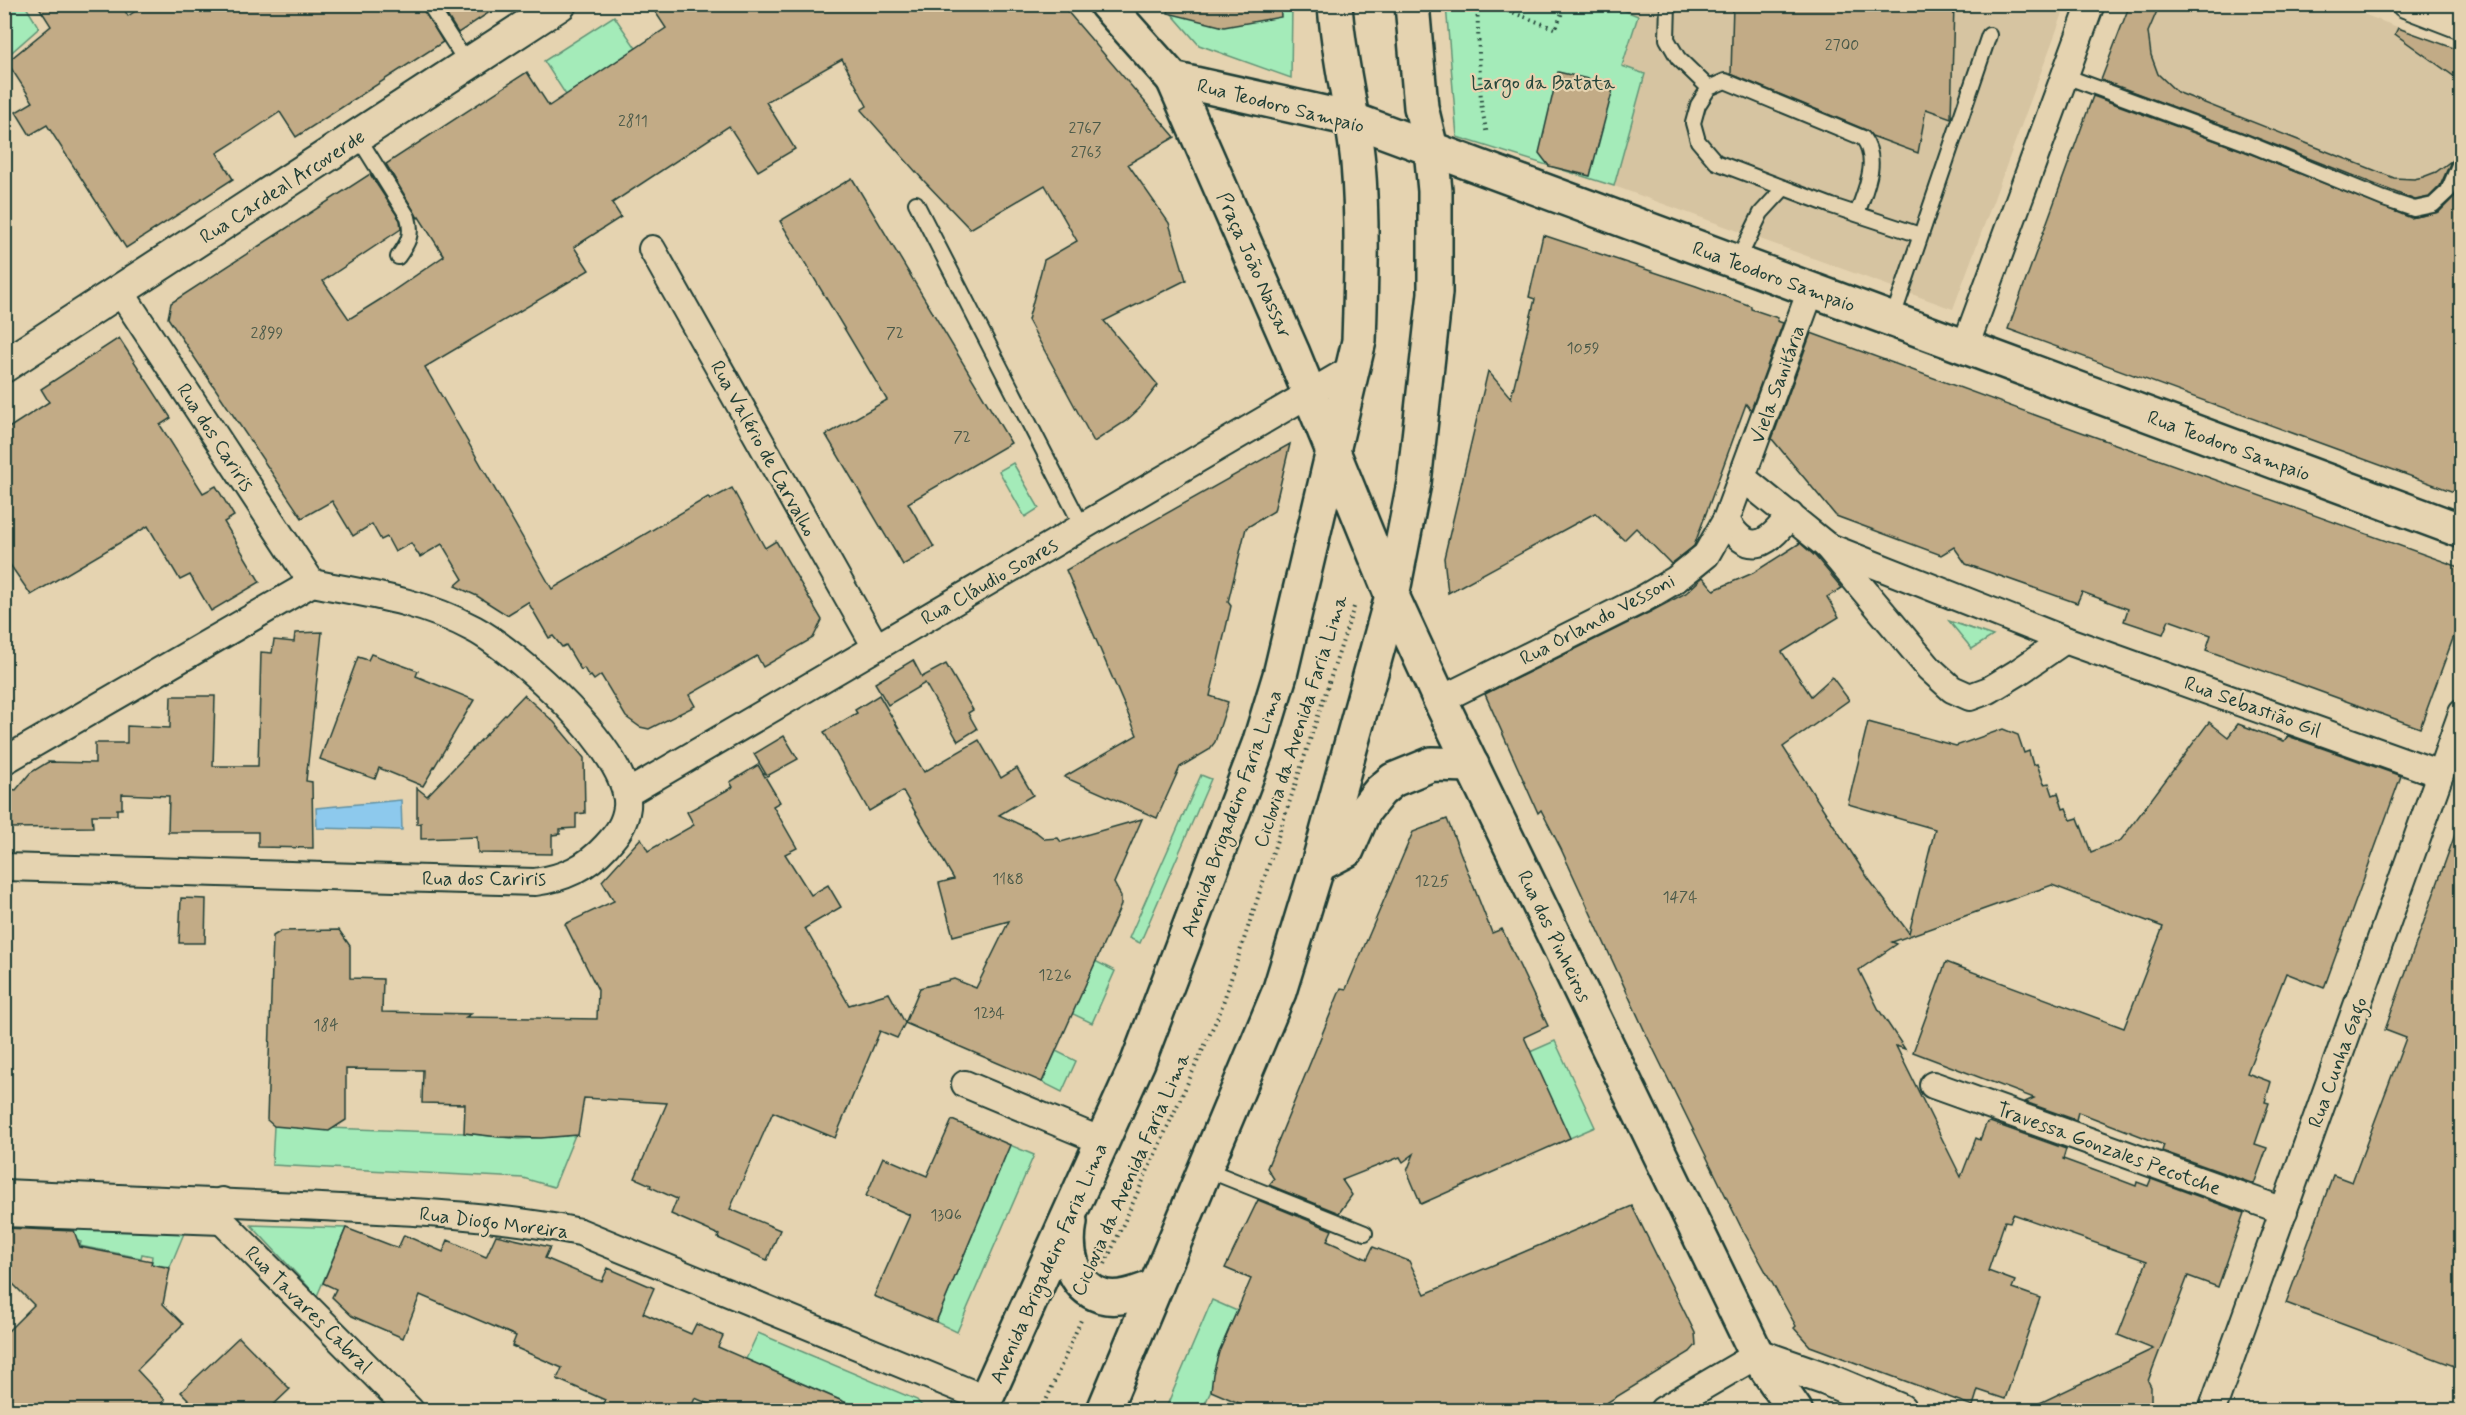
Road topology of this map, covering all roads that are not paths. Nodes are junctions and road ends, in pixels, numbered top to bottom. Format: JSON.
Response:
{"nodes":[{"id":1,"x":429,"y":4,"type":"edge"},
{"id":2,"x":560,"y":4,"type":"edge"},
{"id":3,"x":1106,"y":4,"type":"edge"},
{"id":4,"x":1335,"y":4,"type":"edge"},
{"id":5,"x":1413,"y":4,"type":"edge"},
{"id":6,"x":1668,"y":4,"type":"edge"},
{"id":7,"x":2091,"y":4,"type":"edge"},
{"id":8,"x":2405,"y":4,"type":"edge"},
{"id":9,"x":2462,"y":26,"type":"edge"},
{"id":10,"x":1989,"y":35,"type":"dead end"},
{"id":11,"x":468,"y":65,"type":"junction"},
{"id":12,"x":2065,"y":76,"type":"junction"},
{"id":13,"x":1173,"y":80,"type":"junction"},
{"id":14,"x":1709,"y":88,"type":"junction"},
{"id":15,"x":1351,"y":119,"type":"junction"},
{"id":16,"x":358,"y":137,"type":"junction"},
{"id":17,"x":1431,"y":149,"type":"junction"},
{"id":18,"x":2462,"y":158,"type":"edge"},
{"id":19,"x":1784,"y":188,"type":"junction"},
{"id":20,"x":916,"y":203,"type":"dead end"},
{"id":21,"x":1857,"y":214,"type":"junction"},
{"id":22,"x":1920,"y":235,"type":"junction"},
{"id":23,"x":652,"y":249,"type":"dead end"},
{"id":24,"x":398,"y":258,"type":"dead end"},
{"id":25,"x":1737,"y":262,"type":"junction"},
{"id":26,"x":1811,"y":290,"type":"junction"},
{"id":27,"x":120,"y":291,"type":"junction"},
{"id":28,"x":1892,"y":320,"type":"junction"},
{"id":29,"x":1965,"y":347,"type":"junction"},
{"id":30,"x":4,"y":366,"type":"edge"},
{"id":31,"x":1353,"y":369,"type":"junction"},
{"id":32,"x":1309,"y":393,"type":"junction"},
{"id":33,"x":1333,"y":453,"type":"junction"},
{"id":34,"x":1743,"y":478,"type":"junction"},
{"id":35,"x":1790,"y":515,"type":"junction"},
{"id":36,"x":1726,"y":520,"type":"junction"},
{"id":37,"x":1082,"y":526,"type":"junction"},
{"id":38,"x":2462,"y":531,"type":"edge"},
{"id":39,"x":1827,"y":546,"type":"junction"},
{"id":40,"x":312,"y":583,"type":"junction"},
{"id":41,"x":1392,"y":596,"type":"junction"},
{"id":42,"x":2065,"y":640,"type":"junction"},
{"id":43,"x":876,"y":647,"type":"junction"},
{"id":44,"x":1440,"y":700,"type":"junction"},
{"id":45,"x":2462,"y":713,"type":"edge"},
{"id":46,"x":4,"y":761,"type":"edge"},
{"id":47,"x":1472,"y":765,"type":"junction"},
{"id":48,"x":2440,"y":774,"type":"junction"},
{"id":49,"x":626,"y":794,"type":"junction"},
{"id":50,"x":1318,"y":865,"type":"junction"},
{"id":51,"x":4,"y":867,"type":"edge"},
{"id":52,"x":965,"y":1084,"type":"dead end"},
{"id":53,"x":1933,"y":1085,"type":"dead end"},
{"id":54,"x":1102,"y":1141,"type":"junction"},
{"id":55,"x":1205,"y":1169,"type":"junction"},
{"id":56,"x":4,"y":1193,"type":"edge"},
{"id":57,"x":1072,"y":1209,"type":"junction"},
{"id":58,"x":222,"y":1211,"type":"junction"},
{"id":59,"x":2284,"y":1211,"type":"junction"},
{"id":60,"x":4,"y":1213,"type":"edge"},
{"id":61,"x":1365,"y":1233,"type":"dead end"},
{"id":62,"x":1156,"y":1286,"type":"junction"},
{"id":63,"x":1757,"y":1355,"type":"junction"},
{"id":64,"x":993,"y":1407,"type":"edge"},
{"id":65,"x":410,"y":1410,"type":"edge"},
{"id":66,"x":1104,"y":1410,"type":"edge"},
{"id":67,"x":1663,"y":1410,"type":"edge"},
{"id":68,"x":1795,"y":1410,"type":"edge"},
{"id":69,"x":1900,"y":1410,"type":"edge"},
{"id":70,"x":2212,"y":1410,"type":"edge"}],
"edges":[{"from":1,"to":11,"type":"lane"},
{"from":2,"to":11,"type":"street","name":"Rua Cardeal Arcoverde"},
{"from":3,"to":13,"type":"main road","name":"Rua Teodoro Sampaio"},
{"from":4,"to":15,"type":"main road","name":"Avenida Brigadeiro Faria Lima"},
{"from":5,"to":17,"type":"main road"},
{"from":6,"to":14,"type":"lane"},
{"from":7,"to":12,"type":"street"},
{"from":8,"to":9,"type":"street"},
{"from":10,"to":22,"type":"lane"},
{"from":11,"to":16,"type":"street","name":"Rua Cardeal Arcoverde"},
{"from":12,"to":18,"type":"lane"},
{"from":12,"to":29,"type":"street"},
{"from":13,"to":15,"type":"main road","name":"Rua Teodoro Sampaio"},
{"from":13,"to":32,"type":"main road","name":"Praça João Nassar"},
{"from":14,"to":19,"type":"lane"},
{"from":14,"to":21,"type":"lane"},
{"from":15,"to":17,"type":"main road","name":"Rua Teodoro Sampaio"},
{"from":15,"to":31,"type":"main road","name":"Avenida Brigadeiro Faria Lima"},
{"from":16,"to":24,"type":"lane"},
{"from":16,"to":27,"type":"street","name":"Rua Cardeal Arcoverde"},
{"from":17,"to":25,"type":"main road","name":"Rua Teodoro Sampaio"},
{"from":17,"to":41,"type":"main road"},
{"from":19,"to":21,"type":"lane"},
{"from":19,"to":25,"type":"lane"},
{"from":20,"to":37,"type":"lane"},
{"from":21,"to":22,"type":"lane"},
{"from":22,"to":28,"type":"lane"},
{"from":23,"to":43,"type":"street","name":"Rua Valério de Carvalho"},
{"from":25,"to":26,"type":"main road","name":"Rua Teodoro Sampaio"},
{"from":26,"to":28,"type":"main road","name":"Rua Teodoro Sampaio"},
{"from":26,"to":34,"type":"street","name":"Viela Sanitária"},
{"from":27,"to":30,"type":"street","name":"Rua Cardeal Arcoverde"},
{"from":27,"to":40,"type":"street","name":"Rua dos Cariris"},
{"from":28,"to":29,"type":"main road","name":"Rua Teodoro Sampaio"},
{"from":29,"to":38,"type":"main road","name":"Rua Teodoro Sampaio"},
{"from":31,"to":32,"type":"street","name":"Rua Cláudio Soares"},
{"from":31,"to":33,"type":"main road","name":"Avenida Brigadeiro Faria Lima"},
{"from":32,"to":33,"type":"main road","name":"Praça João Nassar"},
{"from":32,"to":37,"type":"street","name":"Rua Cláudio Soares"},
{"from":33,"to":41,"type":"main road","name":"Rua dos Pinheiros"},
{"from":33,"to":54,"type":"main road","name":"Avenida Brigadeiro Faria Lima"},
{"from":34,"to":35,"type":"street","name":"Rua Sebastião Gil"},
{"from":34,"to":36,"type":"street","name":"Rua Orlando Vessoni"},
{"from":35,"to":36,"type":"street"},
{"from":35,"to":39,"type":"street","name":"Rua Sebastião Gil"},
{"from":36,"to":44,"type":"street","name":"Rua Orlando Vessoni"},
{"from":37,"to":43,"type":"street","name":"Rua Cláudio Soares"},
{"from":39,"to":42,"type":"street","name":"Rua Sebastião Gil"},
{"from":39,"to":42,"type":"street","name":"Rua Sebastião Gil"},
{"from":40,"to":46,"type":"street"},
{"from":40,"to":49,"type":"street","name":"Rua dos Cariris"},
{"from":41,"to":44,"type":"main road","name":"Rua dos Pinheiros"},
{"from":41,"to":50,"type":"main road"},
{"from":42,"to":48,"type":"street","name":"Rua Sebastião Gil"},
{"from":43,"to":49,"type":"street","name":"Rua Cláudio Soares"},
{"from":44,"to":47,"type":"main road","name":"Rua dos Pinheiros"},
{"from":45,"to":48,"type":"street","name":"Rua Cunha Gago"},
{"from":47,"to":50,"type":"main road"},
{"from":47,"to":63,"type":"main road","name":"Rua dos Pinheiros"},
{"from":48,"to":59,"type":"street","name":"Rua Cunha Gago"},
{"from":49,"to":51,"type":"street","name":"Rua dos Cariris"},
{"from":50,"to":55,"type":"main road"},
{"from":52,"to":54,"type":"street"},
{"from":53,"to":59,"type":"street","name":"Travessa Gonzales Pecotche"},
{"from":54,"to":57,"type":"main road","name":"Avenida Brigadeiro Faria Lima"},
{"from":55,"to":61,"type":"lane"},
{"from":55,"to":62,"type":"main road"},
{"from":56,"to":58,"type":"street","name":"Rua Diogo Moreira"},
{"from":57,"to":62,"type":"main road"},
{"from":57,"to":64,"type":"main road","name":"Avenida Brigadeiro Faria Lima"},
{"from":58,"to":60,"type":"street","name":"Rua Diogo Moreira"},
{"from":58,"to":64,"type":"street","name":"Rua Diogo Moreira"},
{"from":58,"to":65,"type":"street","name":"Rua Tavares Cabral"},
{"from":59,"to":70,"type":"street","name":"Rua Cunha Gago"},
{"from":62,"to":66,"type":"main road"},
{"from":63,"to":67,"type":"street"},
{"from":63,"to":68,"type":"main road","name":"Rua dos Pinheiros"},
{"from":63,"to":69,"type":"street"}]}
